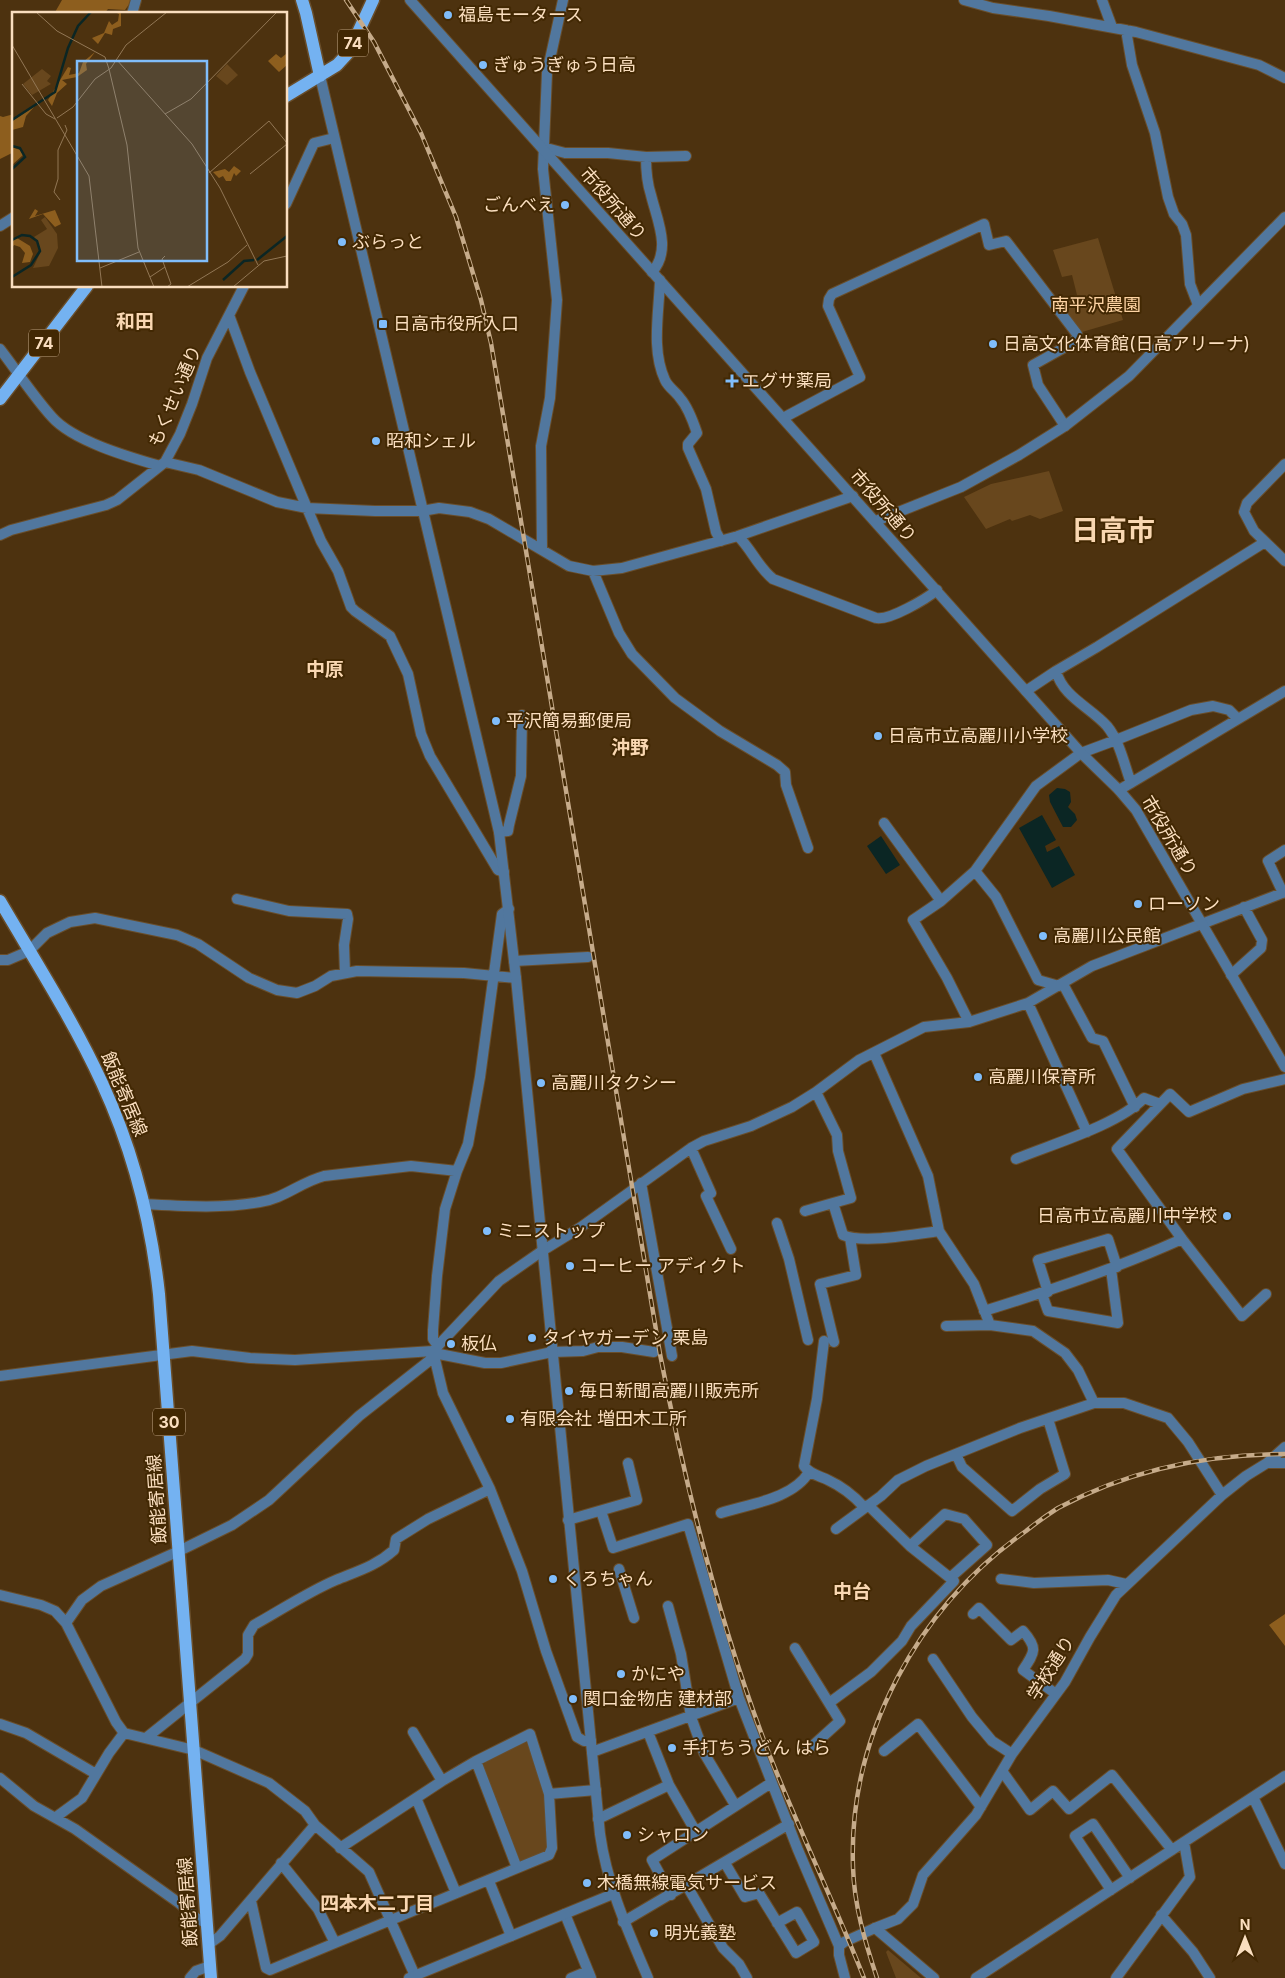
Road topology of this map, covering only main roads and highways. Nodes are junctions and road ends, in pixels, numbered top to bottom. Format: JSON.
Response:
{"nodes":[{"id":1,"x":302,"y":0,"type":"edge"},
{"id":2,"x":373,"y":0,"type":"edge"},
{"id":3,"x":320,"y":76,"type":"junction"},
{"id":4,"x":288,"y":95,"type":"edge"},
{"id":5,"x":85,"y":288,"type":"edge"},
{"id":6,"x":0,"y":399,"type":"edge"},
{"id":7,"x":0,"y":901,"type":"edge"},
{"id":8,"x":211,"y":1972,"type":"edge"}],
"edges":[{"from":1,"to":3,"type":"main road","number":"74"},
{"from":2,"to":3,"type":"main road","number":"74"},
{"from":3,"to":4,"type":"main road","number":"74"},
{"from":5,"to":6,"type":"main road","number":"74"},
{"from":7,"to":8,"type":"main road","name":"飯能寄居線","number":"30"}]}
